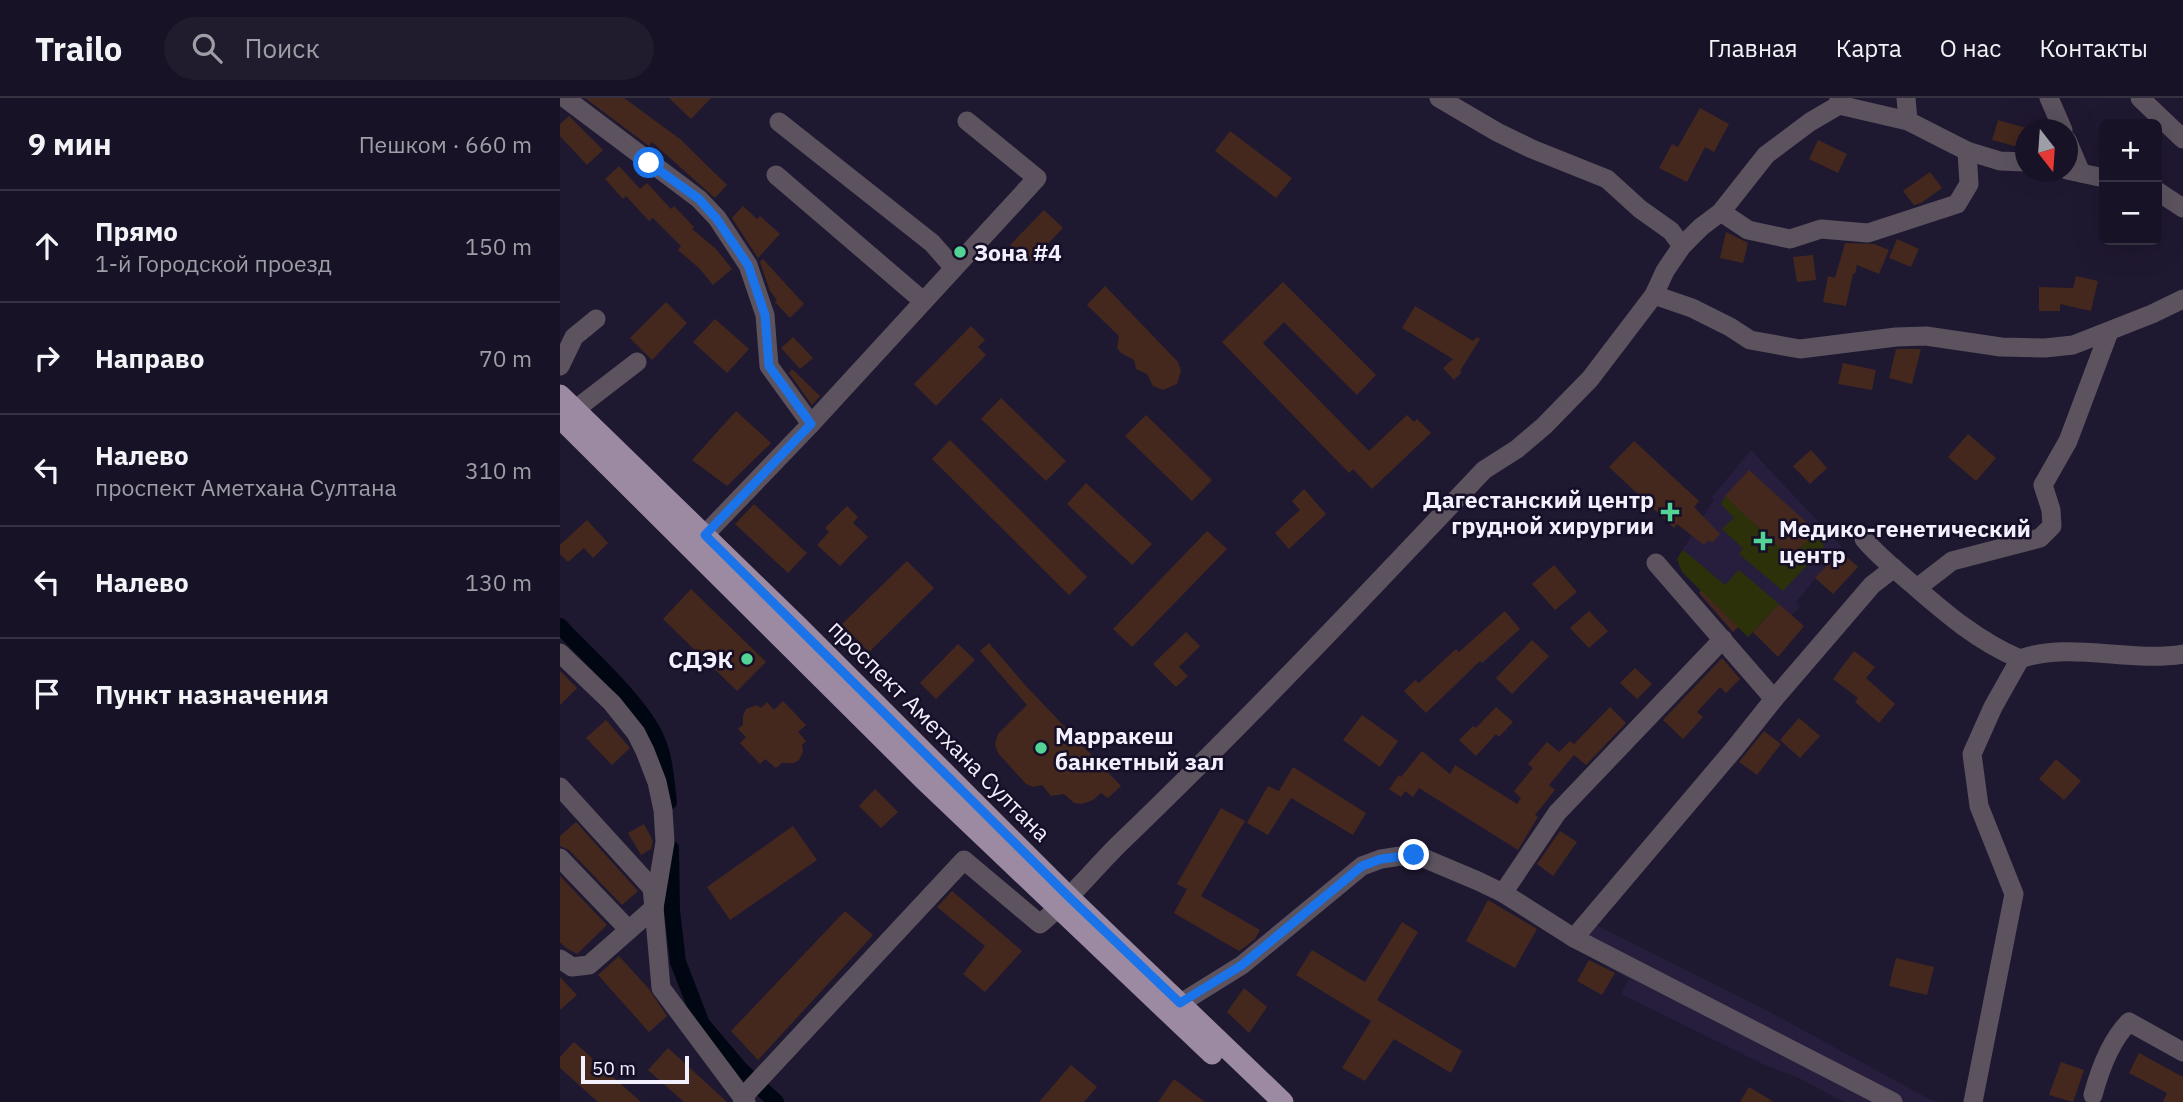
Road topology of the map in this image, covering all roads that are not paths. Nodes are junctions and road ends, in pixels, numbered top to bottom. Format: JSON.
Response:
{"nodes":[{"id":1,"x":565,"y":98,"type":"edge"},
{"id":2,"x":1439,"y":98,"type":"edge"},
{"id":3,"x":1906,"y":98,"type":"edge"},
{"id":4,"x":2049,"y":98,"type":"edge"},
{"id":5,"x":2140,"y":98,"type":"edge"},
{"id":6,"x":1839,"y":102,"type":"edge"},
{"id":7,"x":2058,"y":119,"type":"edge"},
{"id":8,"x":967,"y":121,"type":"dead end"},
{"id":9,"x":1908,"y":121,"type":"junction"},
{"id":10,"x":779,"y":122,"type":"dead end"},
{"id":11,"x":2183,"y":139,"type":"edge"},
{"id":12,"x":1967,"y":151,"type":"junction"},
{"id":13,"x":2015,"y":162,"type":"edge"},
{"id":14,"x":2078,"y":172,"type":"edge"},
{"id":15,"x":776,"y":176,"type":"dead end"},
{"id":16,"x":2099,"y":176,"type":"edge"},
{"id":17,"x":2162,"y":194,"type":"edge"},
{"id":18,"x":2183,"y":208,"type":"edge"},
{"id":19,"x":1721,"y":212,"type":"junction"},
{"id":20,"x":1682,"y":246,"type":"junction"},
{"id":21,"x":954,"y":268,"type":"junction"},
{"id":22,"x":1654,"y":295,"type":"junction"},
{"id":23,"x":2183,"y":299,"type":"edge"},
{"id":24,"x":923,"y":302,"type":"junction"},
{"id":25,"x":596,"y":319,"type":"dead end"},
{"id":26,"x":2109,"y":332,"type":"junction"},
{"id":27,"x":637,"y":362,"type":"dead end"},
{"id":28,"x":560,"y":366,"type":"edge"},
{"id":29,"x":564,"y":411,"type":"edge"},
{"id":30,"x":811,"y":424,"type":"junction"},
{"id":31,"x":1864,"y":539,"type":"dead end"},
{"id":32,"x":698,"y":542,"type":"junction"},
{"id":33,"x":1656,"y":563,"type":"dead end"},
{"id":34,"x":1894,"y":568,"type":"junction"},
{"id":35,"x":1917,"y":589,"type":"junction"},
{"id":36,"x":1723,"y":639,"type":"junction"},
{"id":37,"x":560,"y":653,"type":"edge"},
{"id":38,"x":2183,"y":654,"type":"edge"},
{"id":39,"x":2020,"y":659,"type":"junction"},
{"id":40,"x":1773,"y":699,"type":"junction"},
{"id":41,"x":560,"y":786,"type":"edge"},
{"id":42,"x":560,"y":858,"type":"edge"},
{"id":43,"x":1503,"y":892,"type":"junction"},
{"id":44,"x":1064,"y":904,"type":"junction"},
{"id":45,"x":654,"y":908,"type":"junction"},
{"id":46,"x":629,"y":930,"type":"junction"},
{"id":47,"x":1574,"y":938,"type":"junction"},
{"id":48,"x":560,"y":958,"type":"edge"},
{"id":49,"x":1174,"y":1007,"type":"junction"},
{"id":50,"x":2183,"y":1052,"type":"edge"},
{"id":51,"x":2093,"y":1094,"type":"dead end"},
{"id":52,"x":744,"y":1100,"type":"edge"},
{"id":53,"x":1264,"y":1102,"type":"edge"},
{"id":54,"x":1283,"y":1102,"type":"edge"},
{"id":55,"x":1893,"y":1102,"type":"edge"},
{"id":56,"x":1972,"y":1102,"type":"edge"}],
"edges":[{"from":1,"to":30,"type":"street"},
{"from":2,"to":20,"type":"street"},
{"from":3,"to":9,"type":"street"},
{"from":4,"to":7,"type":"street"},
{"from":5,"to":11,"type":"street"},
{"from":6,"to":9,"type":"street"},
{"from":6,"to":19,"type":"street"},
{"from":8,"to":21,"type":"street"},
{"from":9,"to":12,"type":"street"},
{"from":10,"to":21,"type":"street"},
{"from":12,"to":13,"type":"street"},
{"from":12,"to":19,"type":"street"},
{"from":14,"to":16,"type":"street"},
{"from":15,"to":24,"type":"street"},
{"from":17,"to":18,"type":"street"},
{"from":19,"to":20,"type":"street"},
{"from":20,"to":22,"type":"street"},
{"from":21,"to":24,"type":"street"},
{"from":22,"to":26,"type":"street"},
{"from":22,"to":44,"type":"street"},
{"from":23,"to":26,"type":"street"},
{"from":24,"to":30,"type":"street"},
{"from":25,"to":28,"type":"street"},
{"from":26,"to":35,"type":"street"},
{"from":27,"to":29,"type":"street"},
{"from":29,"to":32,"type":"main road","name":"проспект Аметхана Султана"},
{"from":30,"to":32,"type":"street"},
{"from":31,"to":34,"type":"street"},
{"from":32,"to":44,"type":"main road","name":"проспект Аметхана Султана"},
{"from":33,"to":36,"type":"street"},
{"from":34,"to":35,"type":"street"},
{"from":34,"to":40,"type":"street"},
{"from":35,"to":39,"type":"street"},
{"from":36,"to":40,"type":"street"},
{"from":36,"to":43,"type":"street"},
{"from":37,"to":45,"type":"street"},
{"from":38,"to":39,"type":"street"},
{"from":39,"to":56,"type":"street"},
{"from":40,"to":47,"type":"street"},
{"from":41,"to":45,"type":"street"},
{"from":42,"to":46,"type":"street"},
{"from":43,"to":47,"type":"street"},
{"from":43,"to":49,"type":"street"},
{"from":44,"to":49,"type":"main road","name":"проспект Аметхана Султана"},
{"from":44,"to":52,"type":"street"},
{"from":45,"to":46,"type":"street"},
{"from":45,"to":52,"type":"street"},
{"from":46,"to":48,"type":"street"},
{"from":47,"to":55,"type":"street"},
{"from":49,"to":53,"type":"main road"},
{"from":49,"to":54,"type":"main road","name":"проспект Аметхана Султана"},
{"from":50,"to":51,"type":"street"}]}
